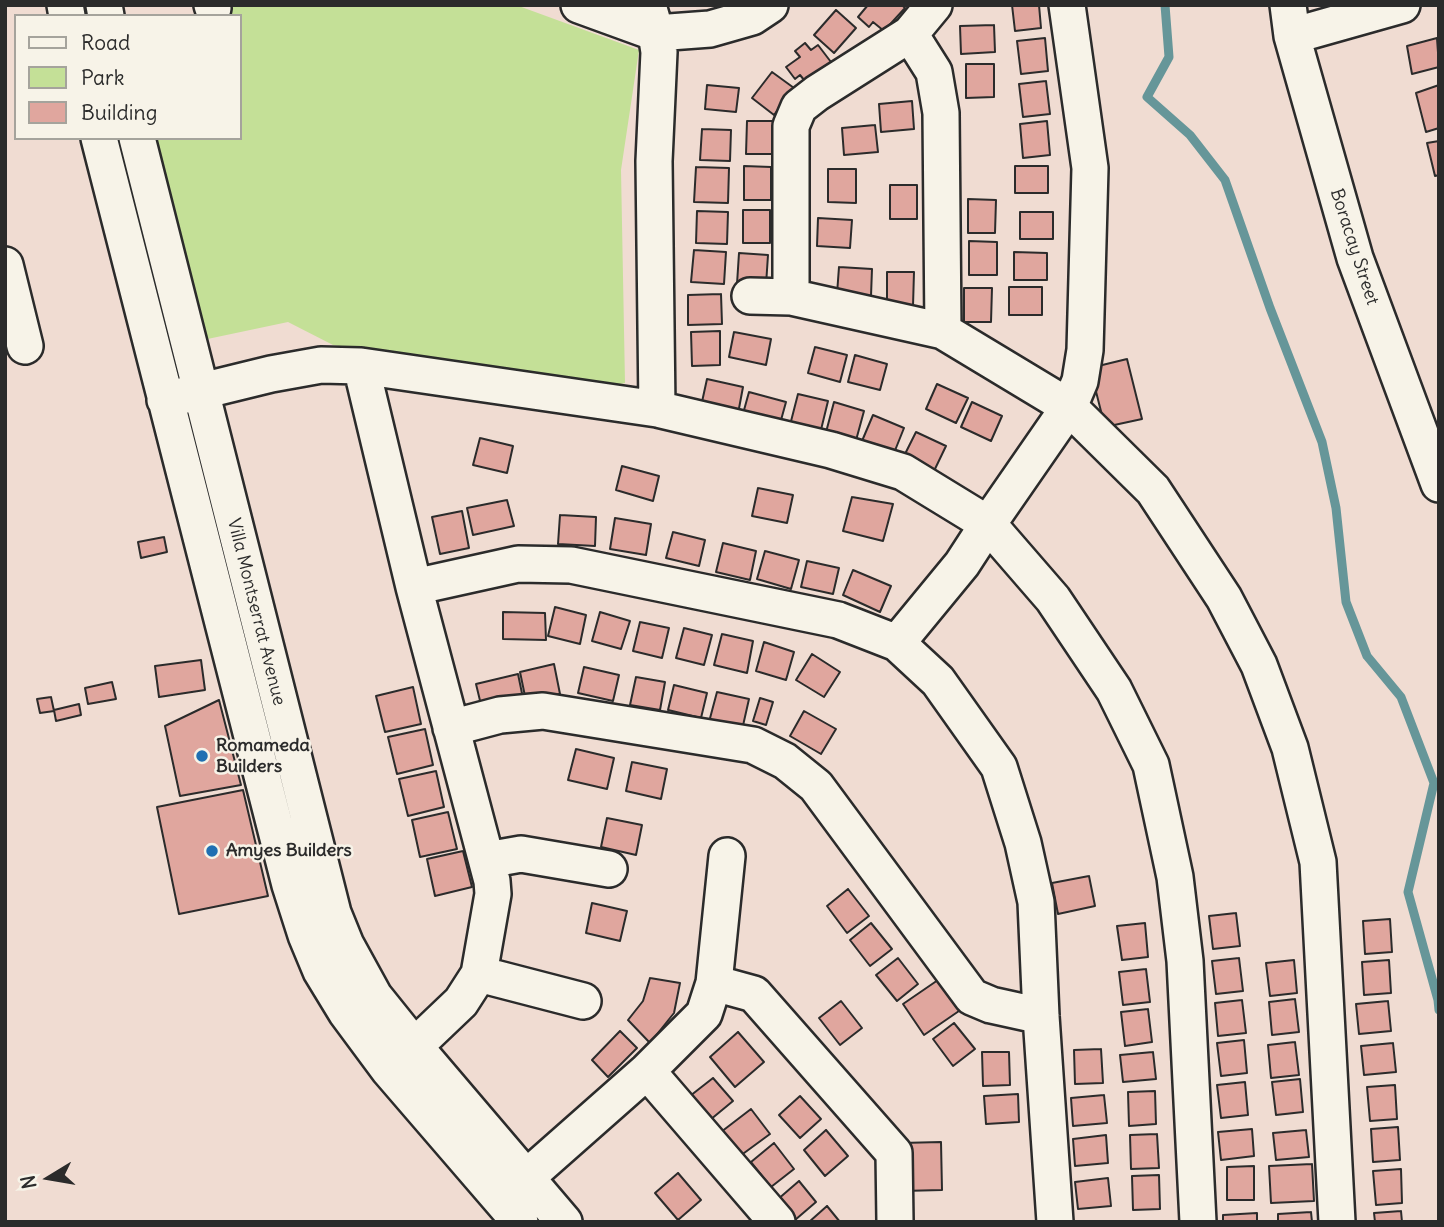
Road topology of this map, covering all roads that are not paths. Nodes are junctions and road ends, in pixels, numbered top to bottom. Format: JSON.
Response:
{"nodes":[{"id":1,"x":579,"y":5,"type":"edge"},
{"id":2,"x":771,"y":5,"type":"edge"},
{"id":3,"x":934,"y":5,"type":"edge"},
{"id":4,"x":1067,"y":5,"type":"edge"},
{"id":5,"x":1402,"y":5,"type":"edge"},
{"id":6,"x":652,"y":19,"type":"edge"},
{"id":7,"x":1290,"y":20,"type":"edge"},
{"id":8,"x":910,"y":34,"type":"junction"},
{"id":9,"x":100,"y":140,"type":"edge"},
{"id":10,"x":137,"y":140,"type":"edge"},
{"id":11,"x":5,"y":265,"type":"edge"},
{"id":12,"x":750,"y":296,"type":"dead end"},
{"id":13,"x":791,"y":297,"type":"junction"},
{"id":14,"x":943,"y":331,"type":"junction"},
{"id":15,"x":25,"y":346,"type":"dead end"},
{"id":16,"x":361,"y":366,"type":"junction"},
{"id":17,"x":200,"y":391,"type":"junction"},
{"id":18,"x":165,"y":400,"type":"junction"},
{"id":19,"x":1069,"y":407,"type":"junction"},
{"id":20,"x":657,"y":409,"type":"junction"},
{"id":21,"x":1439,"y":484,"type":"edge"},
{"id":22,"x":988,"y":524,"type":"junction"},
{"id":23,"x":414,"y":587,"type":"junction"},
{"id":24,"x":897,"y":643,"type":"junction"},
{"id":25,"x":451,"y":727,"type":"junction"},
{"id":26,"x":727,"y":856,"type":"dead end"},
{"id":27,"x":487,"y":860,"type":"junction"},
{"id":28,"x":610,"y":869,"type":"dead end"},
{"id":29,"x":479,"y":974,"type":"junction"},
{"id":30,"x":714,"y":984,"type":"junction"},
{"id":31,"x":583,"y":1001,"type":"dead end"},
{"id":32,"x":1041,"y":1016,"type":"junction"},
{"id":33,"x":402,"y":1058,"type":"junction"},
{"id":34,"x":647,"y":1071,"type":"junction"},
{"id":35,"x":516,"y":1200,"type":"edge"},
{"id":36,"x":564,"y":1222,"type":"edge"},
{"id":37,"x":777,"y":1222,"type":"edge"},
{"id":38,"x":895,"y":1222,"type":"edge"},
{"id":39,"x":1055,"y":1222,"type":"edge"},
{"id":40,"x":1198,"y":1222,"type":"edge"},
{"id":41,"x":1337,"y":1222,"type":"edge"}],
"edges":[{"from":1,"to":6,"type":"street"},
{"from":2,"to":6,"type":"street"},
{"from":3,"to":8,"type":"street"},
{"from":4,"to":19,"type":"street"},
{"from":5,"to":7,"type":"street"},
{"from":6,"to":20,"type":"street"},
{"from":7,"to":21,"type":"street","name":"Boracay Street"},
{"from":8,"to":13,"type":"street"},
{"from":8,"to":14,"type":"street"},
{"from":9,"to":18,"type":"street","name":"Villa Montserrat Avenue"},
{"from":10,"to":17,"type":"street","name":"Villa Montserrat Avenue"},
{"from":11,"to":15,"type":"street"},
{"from":12,"to":13,"type":"street"},
{"from":13,"to":14,"type":"street"},
{"from":14,"to":19,"type":"street"},
{"from":16,"to":17,"type":"street"},
{"from":16,"to":20,"type":"street"},
{"from":16,"to":23,"type":"street"},
{"from":17,"to":18,"type":"street"},
{"from":17,"to":33,"type":"street","name":"Villa Montserrat Avenue"},
{"from":18,"to":33,"type":"street","name":"Villa Montserrat Avenue"},
{"from":19,"to":22,"type":"street"},
{"from":19,"to":41,"type":"street"},
{"from":20,"to":22,"type":"street"},
{"from":22,"to":24,"type":"street"},
{"from":22,"to":40,"type":"street"},
{"from":23,"to":24,"type":"street"},
{"from":23,"to":25,"type":"street"},
{"from":24,"to":32,"type":"street"},
{"from":25,"to":27,"type":"street"},
{"from":25,"to":32,"type":"street"},
{"from":26,"to":30,"type":"street"},
{"from":27,"to":28,"type":"street"},
{"from":27,"to":29,"type":"street"},
{"from":29,"to":31,"type":"street"},
{"from":29,"to":33,"type":"street"},
{"from":30,"to":34,"type":"street"},
{"from":30,"to":38,"type":"street"},
{"from":32,"to":39,"type":"street"},
{"from":33,"to":35,"type":"street","name":"Villa Montserrat Avenue"},
{"from":34,"to":35,"type":"street"},
{"from":34,"to":37,"type":"street"},
{"from":35,"to":36,"type":"street","name":"Villa Montserrat Avenue"}]}
